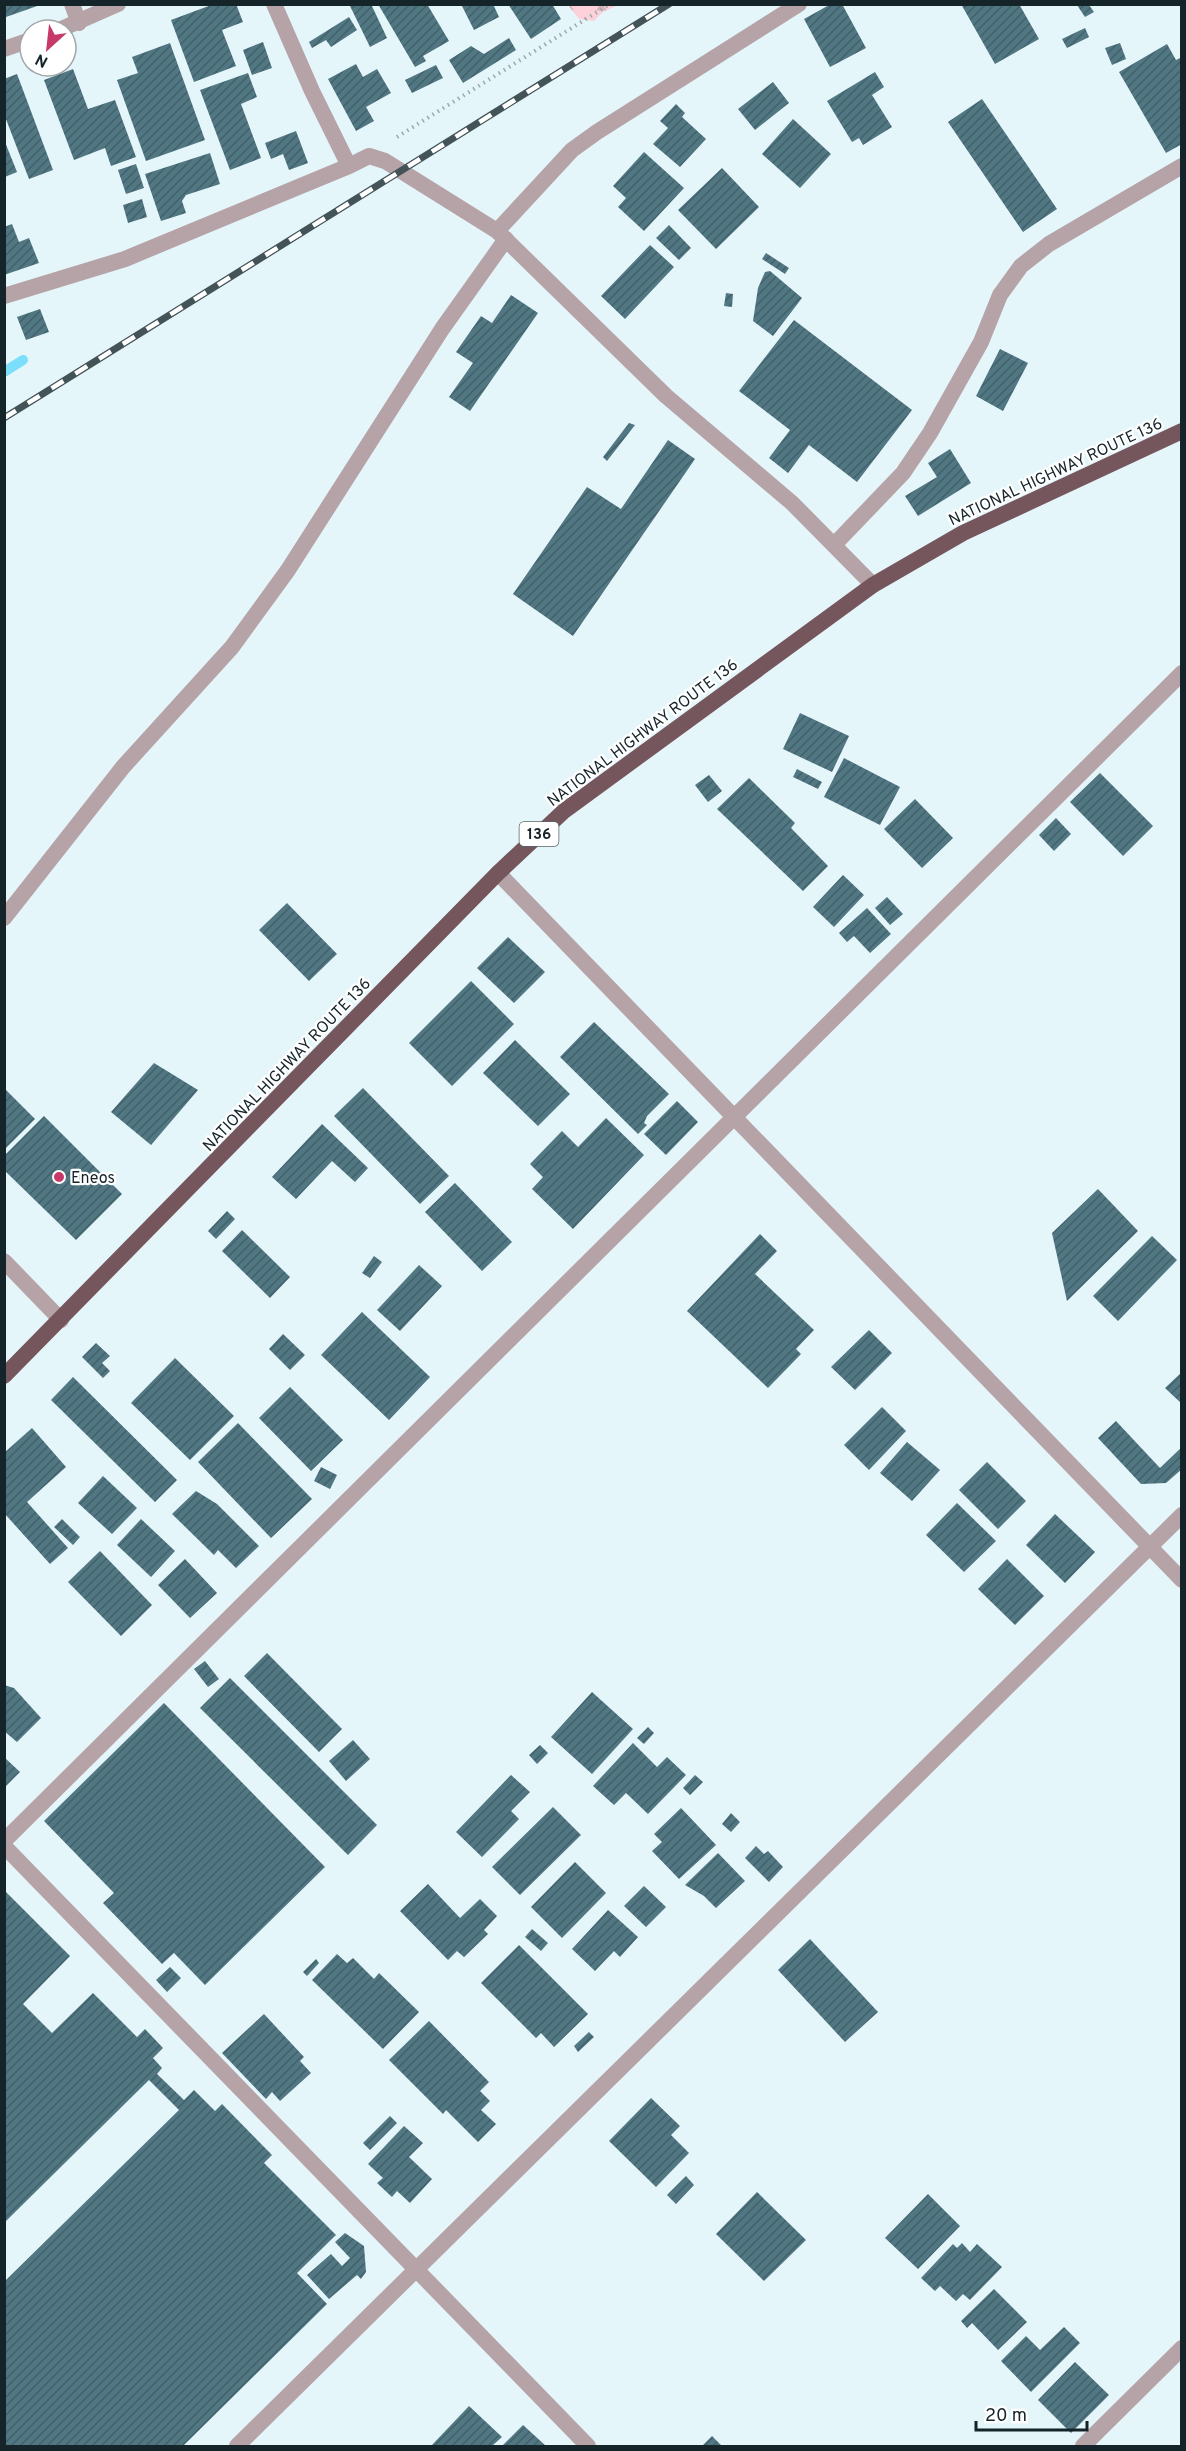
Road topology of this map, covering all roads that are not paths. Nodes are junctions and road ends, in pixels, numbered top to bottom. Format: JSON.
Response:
{"nodes":[{"id":1,"x":72,"y":4,"type":"edge"},
{"id":2,"x":118,"y":4,"type":"edge"},
{"id":3,"x":274,"y":4,"type":"edge"},
{"id":4,"x":799,"y":4,"type":"edge"},
{"id":5,"x":80,"y":23,"type":"joint"},
{"id":6,"x":349,"y":166,"type":"junction"},
{"id":7,"x":1182,"y":166,"type":"edge"},
{"id":8,"x":502,"y":235,"type":"junction"},
{"id":9,"x":4,"y":296,"type":"edge"},
{"id":10,"x":1182,"y":431,"type":"edge"},
{"id":11,"x":834,"y":545,"type":"junction"},
{"id":12,"x":873,"y":585,"type":"junction"},
{"id":13,"x":1182,"y":673,"type":"edge"},
{"id":14,"x":498,"y":873,"type":"junction"},
{"id":15,"x":4,"y":918,"type":"edge"},
{"id":16,"x":732,"y":1117,"type":"junction"},
{"id":17,"x":4,"y":1261,"type":"edge"},
{"id":18,"x":61,"y":1320,"type":"junction"},
{"id":19,"x":4,"y":1376,"type":"edge"},
{"id":20,"x":1182,"y":1515,"type":"edge"},
{"id":21,"x":1148,"y":1548,"type":"junction"},
{"id":22,"x":1182,"y":1580,"type":"edge"},
{"id":23,"x":4,"y":1841,"type":"edge"},
{"id":24,"x":4,"y":1846,"type":"edge"},
{"id":25,"x":416,"y":2270,"type":"junction"},
{"id":26,"x":1182,"y":2348,"type":"edge"},
{"id":27,"x":237,"y":2446,"type":"edge"},
{"id":28,"x":588,"y":2446,"type":"edge"},
{"id":29,"x":1083,"y":2446,"type":"edge"}],
"edges":[{"from":1,"to":5,"type":"street"},
{"from":2,"to":5,"type":"street"},
{"from":3,"to":6,"type":"street"},
{"from":4,"to":8,"type":"street"},
{"from":6,"to":8,"type":"street"},
{"from":6,"to":9,"type":"street"},
{"from":7,"to":11,"type":"street"},
{"from":8,"to":11,"type":"street"},
{"from":8,"to":15,"type":"street"},
{"from":10,"to":12,"type":"highway","name":"NATIONAL HIGHWAY ROUTE 136","number":"136"},
{"from":11,"to":12,"type":"street"},
{"from":12,"to":14,"type":"highway","name":"NATIONAL HIGHWAY ROUTE 136","number":"136"},
{"from":13,"to":16,"type":"street"},
{"from":14,"to":16,"type":"street"},
{"from":14,"to":18,"type":"highway","name":"NATIONAL HIGHWAY ROUTE 136","number":"136"},
{"from":16,"to":21,"type":"street"},
{"from":16,"to":23,"type":"street"},
{"from":17,"to":18,"type":"street"},
{"from":18,"to":19,"type":"highway","name":"NATIONAL HIGHWAY ROUTE 136","number":"136"},
{"from":20,"to":21,"type":"street"},
{"from":21,"to":22,"type":"street"},
{"from":21,"to":25,"type":"street"},
{"from":24,"to":25,"type":"street"},
{"from":25,"to":27,"type":"street"},
{"from":25,"to":28,"type":"street"},
{"from":26,"to":29,"type":"street"}]}
